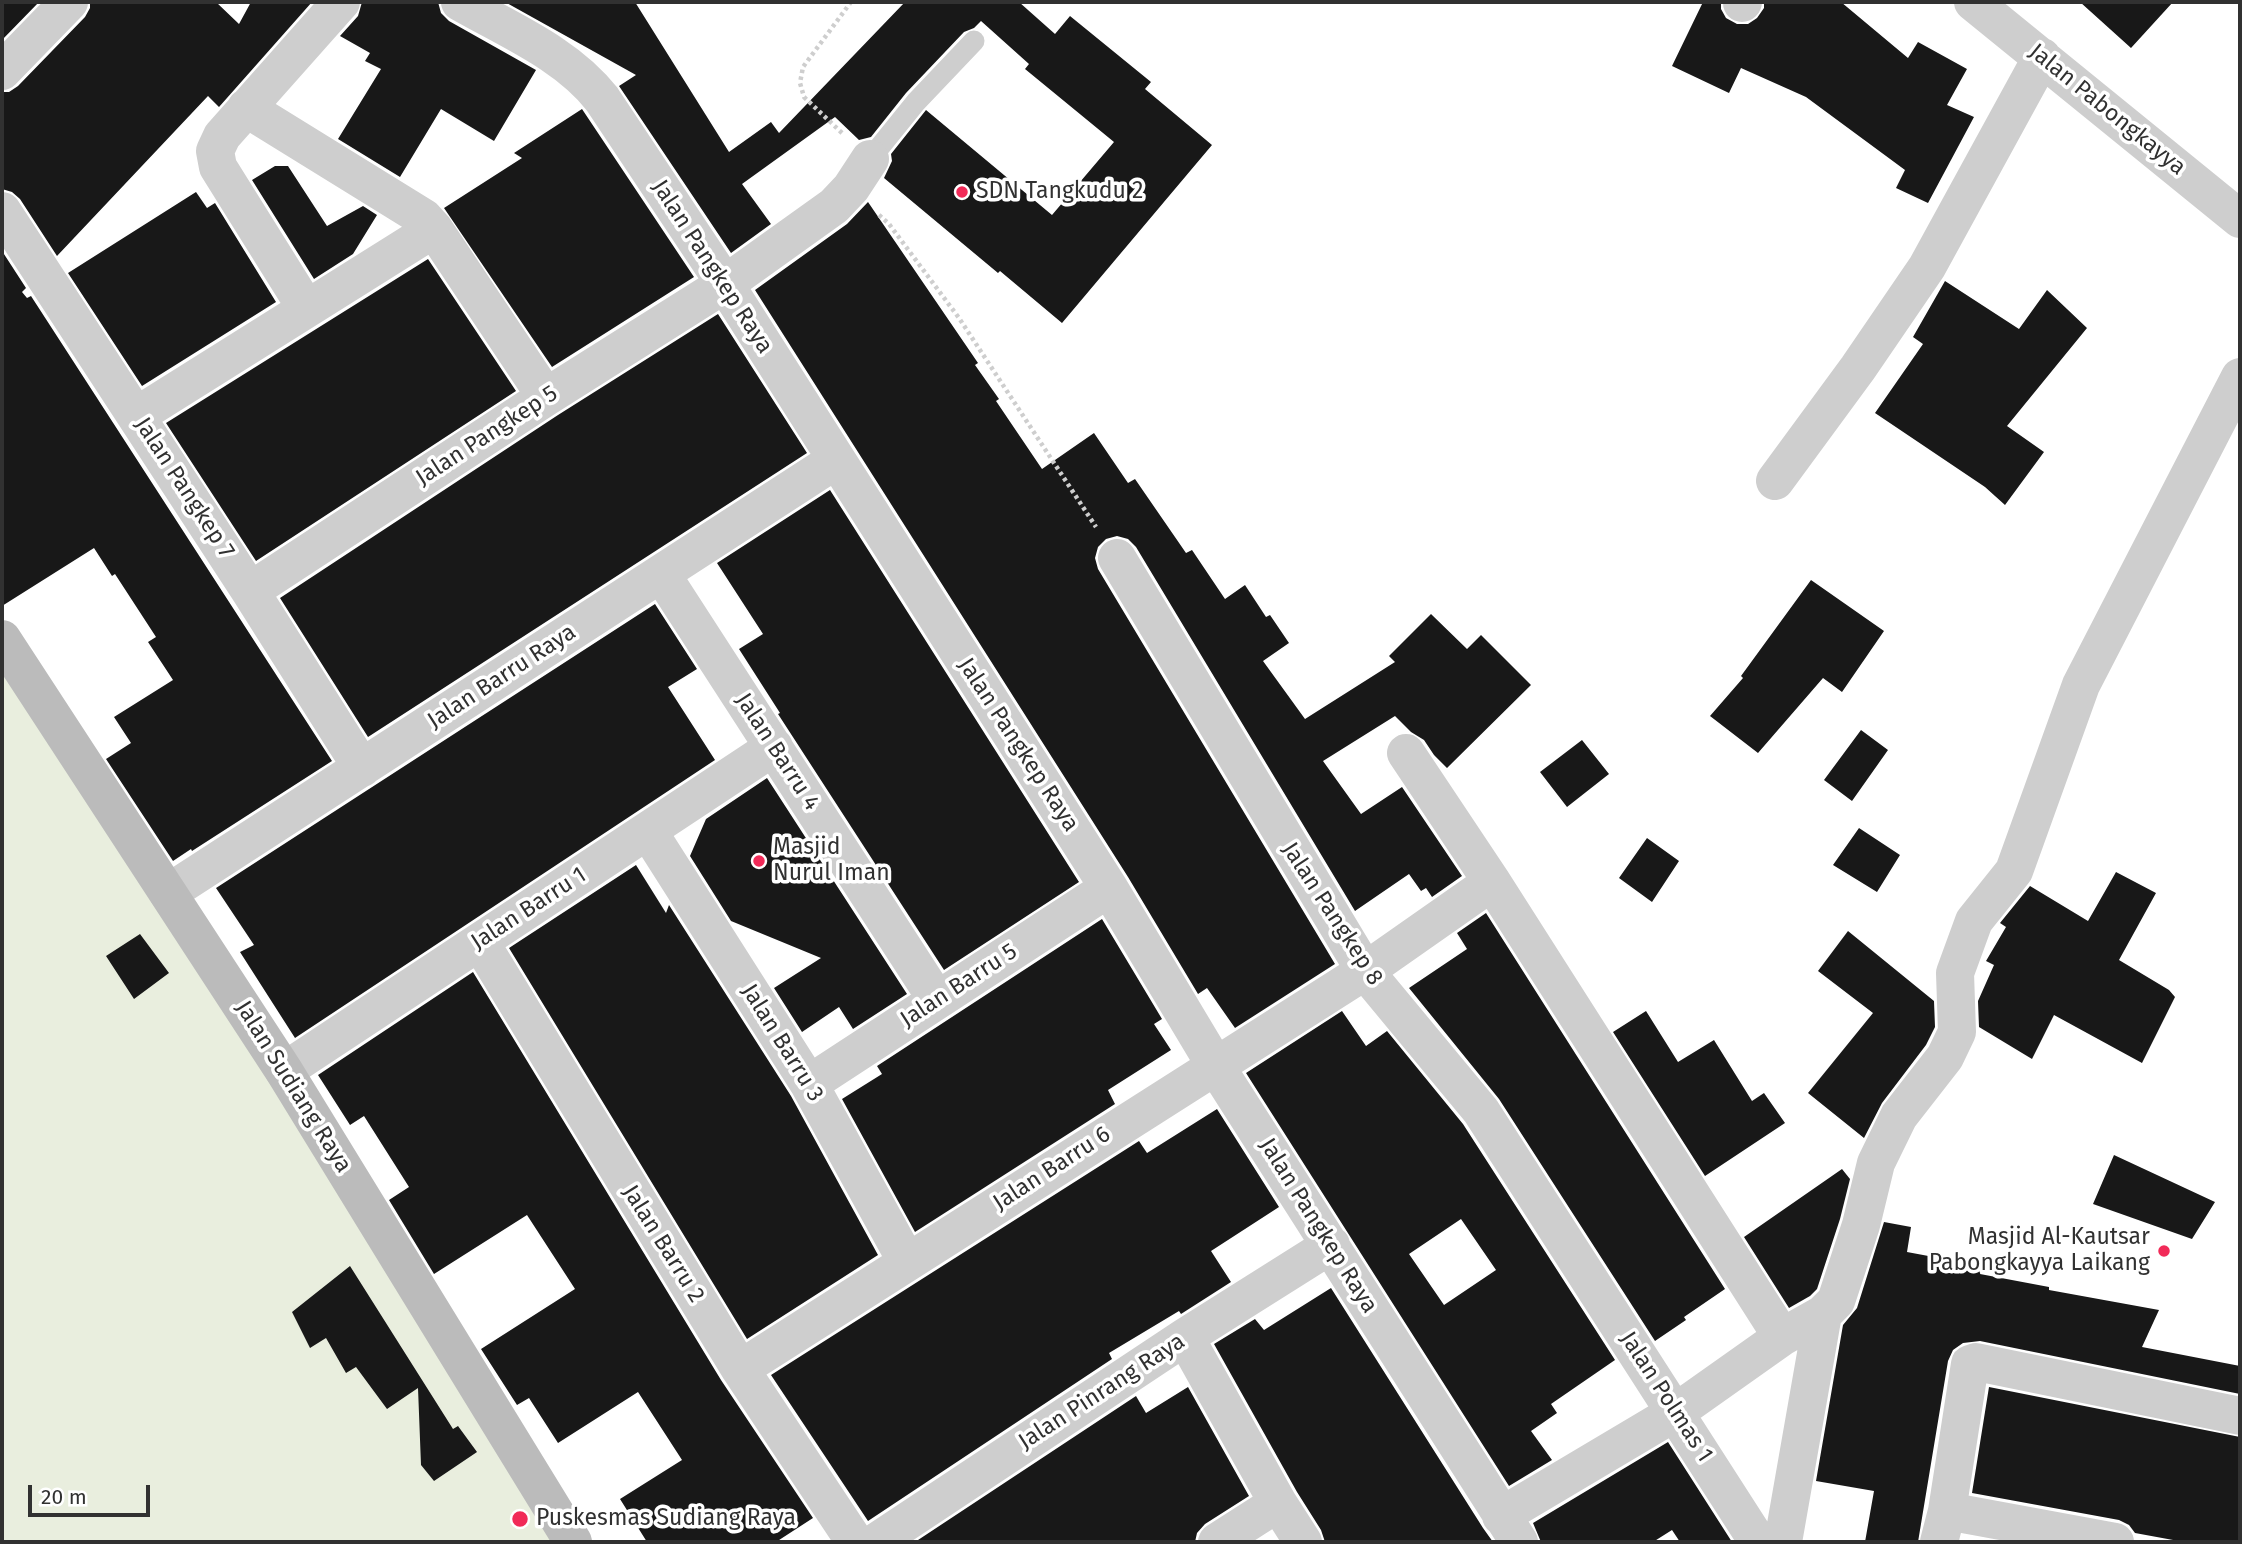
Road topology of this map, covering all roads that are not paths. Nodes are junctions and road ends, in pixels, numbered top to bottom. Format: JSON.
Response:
{"nodes":[{"id":1,"x":69,"y":2,"type":"edge"},
{"id":2,"x":341,"y":2,"type":"edge"},
{"id":3,"x":460,"y":2,"type":"edge"},
{"id":4,"x":1973,"y":2,"type":"edge"},
{"id":5,"x":974,"y":41,"type":"dead end"},
{"id":6,"x":2042,"y":57,"type":"junction"},
{"id":7,"x":2,"y":71,"type":"edge"},
{"id":8,"x":246,"y":108,"type":"junction"},
{"id":9,"x":860,"y":173,"type":"joint"},
{"id":10,"x":2,"y":211,"type":"edge"},
{"id":11,"x":2240,"y":219,"type":"edge"},
{"id":12,"x":434,"y":229,"type":"junction"},
{"id":13,"x":725,"y":284,"type":"junction"},
{"id":14,"x":306,"y":308,"type":"junction"},
{"id":15,"x":2240,"y":377,"type":"edge"},
{"id":16,"x":546,"y":397,"type":"junction"},
{"id":17,"x":136,"y":416,"type":"junction"},
{"id":18,"x":836,"y":460,"type":"junction"},
{"id":19,"x":1775,"y":481,"type":"dead end"},
{"id":20,"x":1117,"y":558,"type":"road end"},
{"id":21,"x":662,"y":575,"type":"junction"},
{"id":22,"x":250,"y":591,"type":"junction"},
{"id":23,"x":2,"y":639,"type":"edge"},
{"id":24,"x":774,"y":747,"type":"junction"},
{"id":25,"x":1406,"y":753,"type":"dead end"},
{"id":26,"x":362,"y":768,"type":"junction"},
{"id":27,"x":648,"y":831,"type":"junction"},
{"id":28,"x":1492,"y":882,"type":"junction"},
{"id":29,"x":1109,"y":888,"type":"junction"},
{"id":30,"x":168,"y":893,"type":"junction"},
{"id":31,"x":480,"y":942,"type":"junction"},
{"id":32,"x":1365,"y":971,"type":"junction"},
{"id":33,"x":937,"y":1000,"type":"junction"},
{"id":34,"x":1215,"y":1065,"type":"junction"},
{"id":35,"x":284,"y":1071,"type":"junction"},
{"id":36,"x":809,"y":1084,"type":"junction"},
{"id":37,"x":1331,"y":1245,"type":"junction"},
{"id":38,"x":1572,"y":1254,"type":"joint"},
{"id":39,"x":907,"y":1262,"type":"junction"},
{"id":40,"x":1823,"y":1314,"type":"junction"},
{"id":41,"x":1185,"y":1337,"type":"junction"},
{"id":42,"x":1782,"y":1337,"type":"junction"},
{"id":43,"x":740,"y":1369,"type":"junction"},
{"id":44,"x":1676,"y":1412,"type":"junction"},
{"id":45,"x":2240,"y":1416,"type":"edge"},
{"id":46,"x":1278,"y":1503,"type":"junction"},
{"id":47,"x":1943,"y":1527,"type":"edge"},
{"id":48,"x":1510,"y":1529,"type":"edge"},
{"id":49,"x":573,"y":1542,"type":"edge"},
{"id":50,"x":855,"y":1542,"type":"edge"},
{"id":51,"x":876,"y":1542,"type":"edge"},
{"id":52,"x":1217,"y":1542,"type":"edge"},
{"id":53,"x":1303,"y":1542,"type":"edge"},
{"id":54,"x":1758,"y":1542,"type":"edge"},
{"id":55,"x":1783,"y":1542,"type":"edge"},
{"id":56,"x":2115,"y":1542,"type":"edge"}],
"edges":[{"from":1,"to":7,"type":"street"},
{"from":2,"to":8,"type":"street"},
{"from":3,"to":13,"type":"street","name":"Jalan Pangkep Raya"},
{"from":4,"to":6,"type":"street","name":"Jalan Pabongkayya"},
{"from":5,"to":9,"type":"lane"},
{"from":6,"to":11,"type":"street","name":"Jalan Pabongkayya"},
{"from":6,"to":19,"type":"street"},
{"from":8,"to":12,"type":"street"},
{"from":8,"to":14,"type":"street"},
{"from":9,"to":13,"type":"street"},
{"from":10,"to":17,"type":"street","name":"Jalan Pangkep 7"},
{"from":12,"to":14,"type":"street"},
{"from":12,"to":16,"type":"street"},
{"from":13,"to":16,"type":"street","name":"Jalan Pangkep 5"},
{"from":13,"to":18,"type":"street","name":"Jalan Pangkep Raya"},
{"from":14,"to":17,"type":"street"},
{"from":15,"to":40,"type":"street"},
{"from":16,"to":22,"type":"street","name":"Jalan Pangkep 5"},
{"from":17,"to":22,"type":"street","name":"Jalan Pangkep 7"},
{"from":18,"to":21,"type":"street","name":"Jalan Barru Raya"},
{"from":18,"to":29,"type":"street","name":"Jalan Pangkep Raya"},
{"from":20,"to":32,"type":"street","name":"Jalan Pangkep 8"},
{"from":21,"to":24,"type":"street","name":"Jalan Barru 4"},
{"from":21,"to":26,"type":"street","name":"Jalan Barru Raya"},
{"from":22,"to":26,"type":"street","name":"Jalan Pangkep 7"},
{"from":23,"to":30,"type":"street","name":"Jalan Sudiang Raya"},
{"from":24,"to":27,"type":"street","name":"Jalan Barru 1"},
{"from":24,"to":33,"type":"street","name":"Jalan Barru 4"},
{"from":25,"to":28,"type":"street"},
{"from":26,"to":30,"type":"street","name":"Jalan Barru Raya"},
{"from":27,"to":31,"type":"street","name":"Jalan Barru 1"},
{"from":27,"to":36,"type":"street","name":"Jalan Barru 3"},
{"from":28,"to":32,"type":"street","name":"Jalan Barru 6"},
{"from":28,"to":42,"type":"street"},
{"from":29,"to":33,"type":"street","name":"Jalan Barru 5"},
{"from":29,"to":34,"type":"street","name":"Jalan Pangkep Raya"},
{"from":30,"to":35,"type":"street","name":"Jalan Sudiang Raya"},
{"from":31,"to":35,"type":"street","name":"Jalan Barru 1"},
{"from":31,"to":43,"type":"street","name":"Jalan Barru 2"},
{"from":32,"to":34,"type":"street","name":"Jalan Barru 6"},
{"from":32,"to":38,"type":"street","name":"Jalan Pangkep 8"},
{"from":33,"to":36,"type":"street","name":"Jalan Barru 5"},
{"from":34,"to":37,"type":"street","name":"Jalan Pangkep Raya"},
{"from":34,"to":39,"type":"street","name":"Jalan Barru 6"},
{"from":35,"to":49,"type":"street","name":"Jalan Sudiang Raya"},
{"from":36,"to":39,"type":"street","name":"Jalan Barru 3"},
{"from":37,"to":41,"type":"street","name":"Jalan Pinrang Raya"},
{"from":37,"to":48,"type":"street","name":"Jalan Pangkep Raya"},
{"from":38,"to":44,"type":"street","name":"Jalan Polmas 1"},
{"from":39,"to":43,"type":"street","name":"Jalan Barru 6"},
{"from":40,"to":42,"type":"street"},
{"from":40,"to":55,"type":"street"},
{"from":41,"to":46,"type":"street"},
{"from":41,"to":51,"type":"street","name":"Jalan Pinrang Raya"},
{"from":42,"to":44,"type":"street"},
{"from":43,"to":50,"type":"street","name":"Jalan Barru 2"},
{"from":44,"to":48,"type":"street"},
{"from":44,"to":54,"type":"street","name":"Jalan Polmas 1"},
{"from":45,"to":47,"type":"street"},
{"from":46,"to":52,"type":"street"},
{"from":46,"to":53,"type":"street"},
{"from":47,"to":56,"type":"street"}]}
